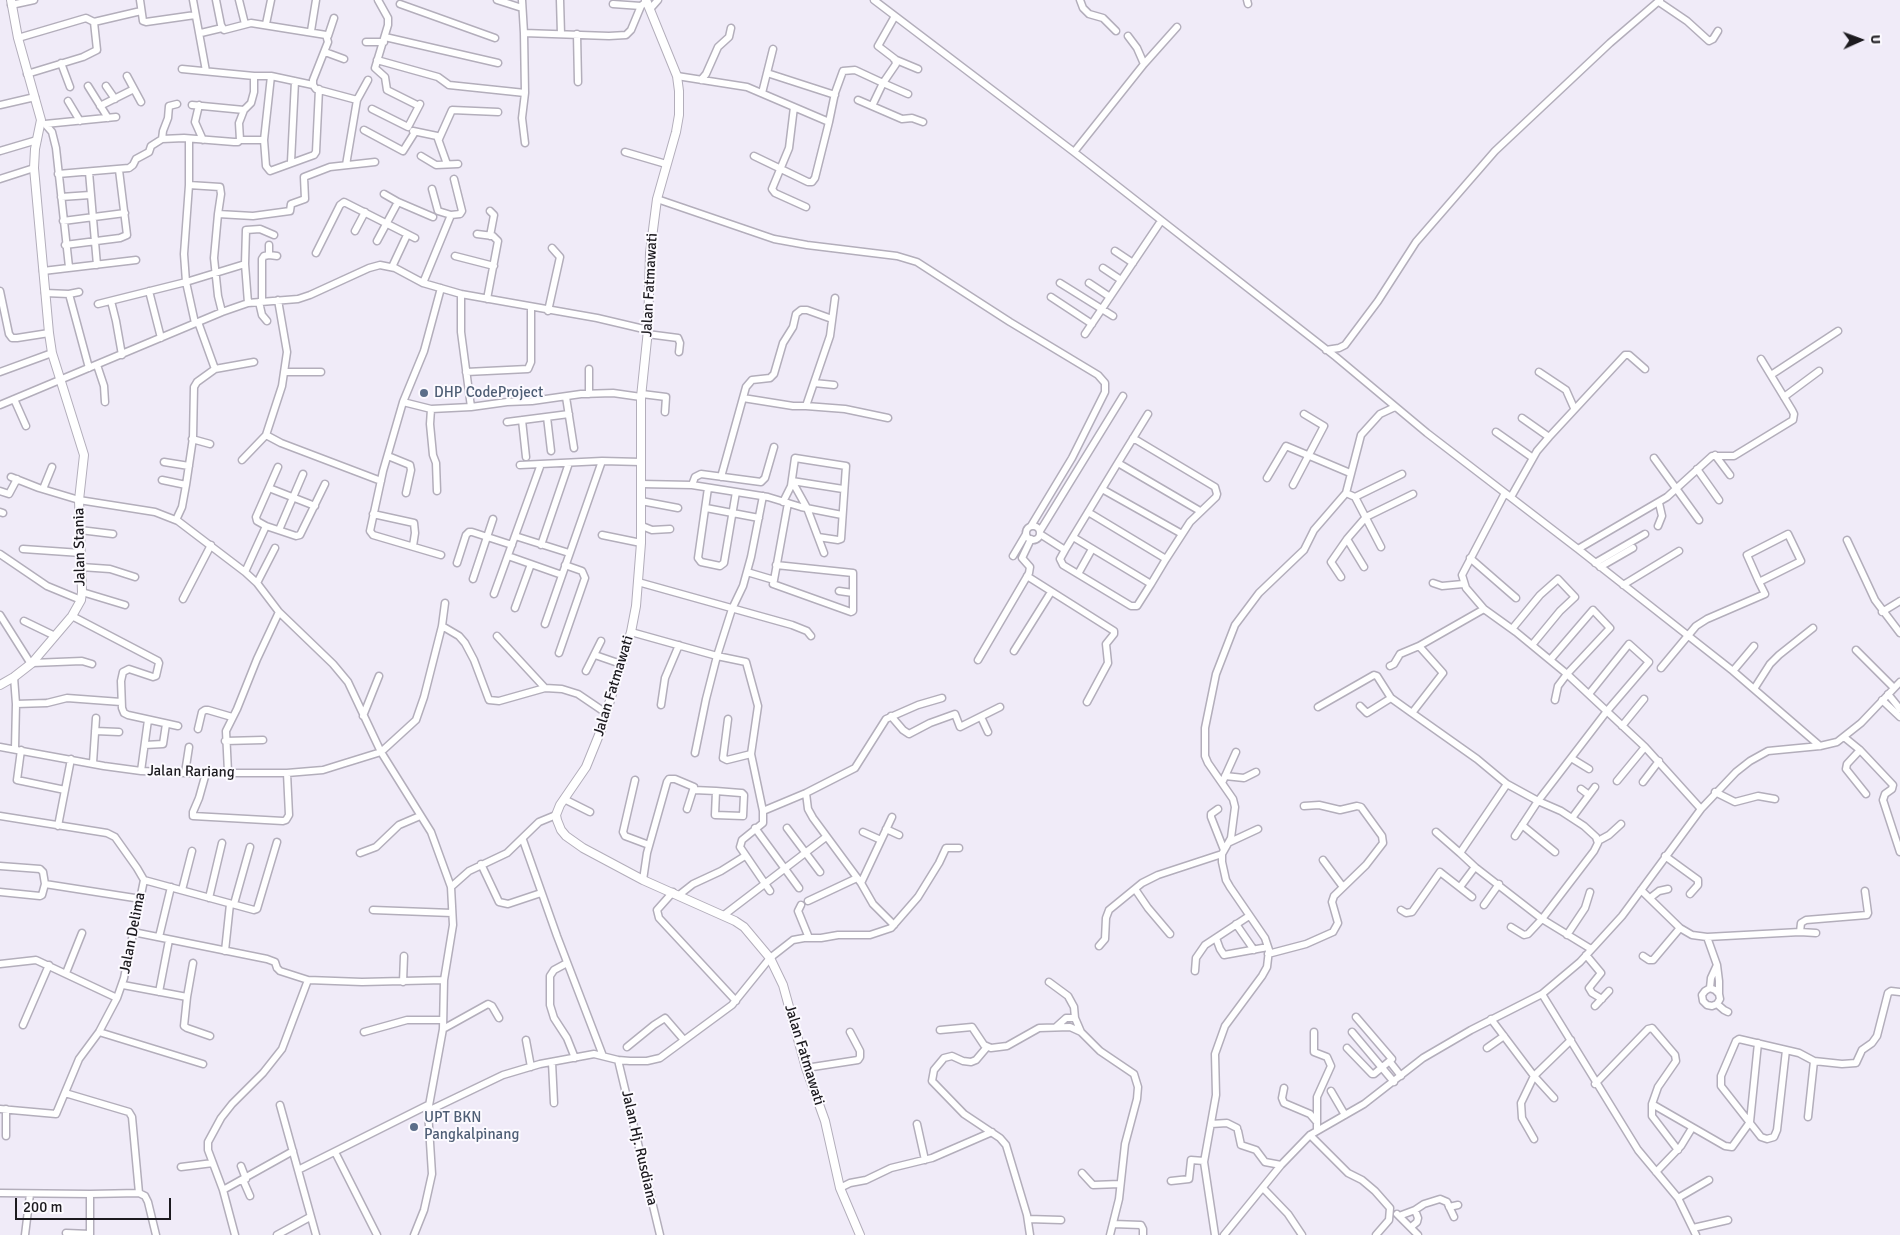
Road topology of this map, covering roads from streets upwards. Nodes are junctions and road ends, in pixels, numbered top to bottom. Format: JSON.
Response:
{"nodes":[{"id":1,"x":34,"y":0,"type":"edge"},
{"id":2,"x":140,"y":0,"type":"edge"},
{"id":3,"x":194,"y":0,"type":"edge"},
{"id":4,"x":216,"y":0,"type":"edge"},
{"id":5,"x":239,"y":0,"type":"edge"},
{"id":6,"x":270,"y":0,"type":"edge"},
{"id":7,"x":316,"y":0,"type":"edge"},
{"id":8,"x":378,"y":0,"type":"edge"},
{"id":9,"x":414,"y":0,"type":"edge"},
{"id":10,"x":497,"y":0,"type":"edge"},
{"id":11,"x":522,"y":0,"type":"edge"},
{"id":12,"x":560,"y":0,"type":"edge"},
{"id":13,"x":658,"y":0,"type":"edge"},
{"id":14,"x":874,"y":0,"type":"edge"},
{"id":15,"x":1080,"y":0,"type":"edge"},
{"id":16,"x":11,"y":2,"type":"edge"},
{"id":17,"x":1662,"y":3,"type":"edge"},
{"id":18,"x":400,"y":4,"type":"dead end"},
{"id":19,"x":613,"y":4,"type":"dead end"},
{"id":20,"x":646,"y":4,"type":"edge"},
{"id":21,"x":412,"y":8,"type":"junction"},
{"id":22,"x":522,"y":8,"type":"junction"},
{"id":23,"x":142,"y":11,"type":"junction"},
{"id":24,"x":195,"y":15,"type":"junction"},
{"id":25,"x":895,"y":16,"type":"junction"},
{"id":26,"x":334,"y":18,"type":"dead end"},
{"id":27,"x":94,"y":22,"type":"junction"},
{"id":28,"x":245,"y":24,"type":"junction"},
{"id":29,"x":266,"y":24,"type":"junction"},
{"id":30,"x":1177,"y":27,"type":"dead end"},
{"id":31,"x":222,"y":28,"type":"junction"},
{"id":32,"x":731,"y":28,"type":"dead end"},
{"id":33,"x":311,"y":31,"type":"junction"},
{"id":34,"x":1116,"y":31,"type":"dead end"},
{"id":35,"x":1718,"y":31,"type":"dead end"},
{"id":36,"x":200,"y":33,"type":"junction"},
{"id":37,"x":524,"y":33,"type":"junction"},
{"id":38,"x":561,"y":34,"type":"junction"},
{"id":39,"x":577,"y":34,"type":"junction"},
{"id":40,"x":328,"y":36,"type":"junction"},
{"id":41,"x":1128,"y":36,"type":"dead end"},
{"id":42,"x":18,"y":38,"type":"junction"},
{"id":43,"x":495,"y":38,"type":"dead end"},
{"id":44,"x":384,"y":39,"type":"junction"},
{"id":45,"x":366,"y":42,"type":"dead end"},
{"id":46,"x":773,"y":49,"type":"dead end"},
{"id":47,"x":325,"y":52,"type":"junction"},
{"id":48,"x":344,"y":59,"type":"dead end"},
{"id":49,"x":894,"y":59,"type":"junction"},
{"id":50,"x":376,"y":60,"type":"junction"},
{"id":51,"x":498,"y":63,"type":"dead end"},
{"id":52,"x":60,"y":64,"type":"junction"},
{"id":53,"x":1144,"y":64,"type":"junction"},
{"id":54,"x":918,"y":68,"type":"dead end"},
{"id":55,"x":182,"y":69,"type":"dead end"},
{"id":56,"x":206,"y":70,"type":"junction"},
{"id":57,"x":767,"y":73,"type":"junction"},
{"id":58,"x":27,"y":74,"type":"junction"},
{"id":59,"x":127,"y":76,"type":"dead end"},
{"id":60,"x":254,"y":76,"type":"junction"},
{"id":61,"x":271,"y":76,"type":"junction"},
{"id":62,"x":677,"y":76,"type":"junction"},
{"id":63,"x":368,"y":80,"type":"dead end"},
{"id":64,"x":701,"y":80,"type":"junction"},
{"id":65,"x":295,"y":82,"type":"junction"},
{"id":66,"x":578,"y":82,"type":"dead end"},
{"id":67,"x":884,"y":83,"type":"junction"},
{"id":68,"x":313,"y":85,"type":"junction"},
{"id":69,"x":70,"y":86,"type":"dead end"},
{"id":70,"x":88,"y":86,"type":"dead end"},
{"id":71,"x":106,"y":86,"type":"dead end"},
{"id":72,"x":134,"y":89,"type":"junction"},
{"id":73,"x":319,"y":89,"type":"junction"},
{"id":74,"x":525,"y":93,"type":"junction"},
{"id":75,"x":762,"y":93,"type":"junction"},
{"id":76,"x":908,"y":94,"type":"dead end"},
{"id":77,"x":835,"y":95,"type":"junction"},
{"id":78,"x":35,"y":97,"type":"junction"},
{"id":79,"x":115,"y":99,"type":"junction"},
{"id":80,"x":357,"y":100,"type":"junction"},
{"id":81,"x":858,"y":100,"type":"dead end"},
{"id":82,"x":68,"y":101,"type":"dead end"},
{"id":83,"x":141,"y":102,"type":"dead end"},
{"id":84,"x":177,"y":104,"type":"dead end"},
{"id":85,"x":0,"y":105,"type":"edge"},
{"id":86,"x":192,"y":105,"type":"dead end"},
{"id":87,"x":199,"y":105,"type":"junction"},
{"id":88,"x":100,"y":106,"type":"junction"},
{"id":89,"x":872,"y":106,"type":"junction"},
{"id":90,"x":794,"y":107,"type":"junction"},
{"id":91,"x":372,"y":109,"type":"dead end"},
{"id":92,"x":244,"y":110,"type":"junction"},
{"id":93,"x":498,"y":112,"type":"dead end"},
{"id":94,"x":108,"y":118,"type":"junction"},
{"id":95,"x":116,"y":118,"type":"dead end"},
{"id":96,"x":80,"y":121,"type":"junction"},
{"id":97,"x":829,"y":122,"type":"junction"},
{"id":98,"x":922,"y":122,"type":"dead end"},
{"id":99,"x":44,"y":124,"type":"junction"},
{"id":100,"x":408,"y":127,"type":"junction"},
{"id":101,"x":364,"y":130,"type":"dead end"},
{"id":102,"x":415,"y":132,"type":"junction"},
{"id":103,"x":439,"y":138,"type":"junction"},
{"id":104,"x":162,"y":139,"type":"junction"},
{"id":105,"x":37,"y":140,"type":"junction"},
{"id":106,"x":189,"y":140,"type":"junction"},
{"id":107,"x":203,"y":140,"type":"junction"},
{"id":108,"x":240,"y":140,"type":"junction"},
{"id":109,"x":264,"y":140,"type":"junction"},
{"id":110,"x":525,"y":143,"type":"dead end"},
{"id":111,"x":0,"y":151,"type":"edge"},
{"id":112,"x":625,"y":152,"type":"dead end"},
{"id":113,"x":1074,"y":152,"type":"junction"},
{"id":114,"x":420,"y":156,"type":"dead end"},
{"id":115,"x":754,"y":156,"type":"dead end"},
{"id":116,"x":291,"y":162,"type":"junction"},
{"id":117,"x":375,"y":162,"type":"dead end"},
{"id":118,"x":447,"y":164,"type":"junction"},
{"id":119,"x":458,"y":164,"type":"dead end"},
{"id":120,"x":666,"y":164,"type":"junction"},
{"id":121,"x":346,"y":165,"type":"junction"},
{"id":122,"x":34,"y":168,"type":"junction"},
{"id":123,"x":781,"y":168,"type":"junction"},
{"id":124,"x":119,"y":170,"type":"junction"},
{"id":125,"x":89,"y":172,"type":"junction"},
{"id":126,"x":58,"y":174,"type":"junction"},
{"id":127,"x":0,"y":178,"type":"edge"},
{"id":128,"x":454,"y":179,"type":"dead end"},
{"id":129,"x":189,"y":186,"type":"junction"},
{"id":130,"x":432,"y":189,"type":"dead end"},
{"id":131,"x":384,"y":194,"type":"dead end"},
{"id":132,"x":90,"y":195,"type":"junction"},
{"id":133,"x":61,"y":197,"type":"junction"},
{"id":134,"x":657,"y":199,"type":"junction"},
{"id":135,"x":398,"y":202,"type":"junction"},
{"id":136,"x":806,"y":207,"type":"dead end"},
{"id":137,"x":490,"y":211,"type":"dead end"},
{"id":138,"x":366,"y":212,"type":"junction"},
{"id":139,"x":124,"y":213,"type":"junction"},
{"id":140,"x":218,"y":214,"type":"junction"},
{"id":141,"x":451,"y":215,"type":"junction"},
{"id":142,"x":433,"y":217,"type":"dead end"},
{"id":143,"x":92,"y":218,"type":"junction"},
{"id":144,"x":63,"y":221,"type":"junction"},
{"id":145,"x":1160,"y":221,"type":"junction"},
{"id":146,"x":387,"y":224,"type":"junction"},
{"id":147,"x":355,"y":231,"type":"dead end"},
{"id":148,"x":477,"y":234,"type":"dead end"},
{"id":149,"x":274,"y":235,"type":"dead end"},
{"id":150,"x":407,"y":235,"type":"junction"},
{"id":151,"x":490,"y":236,"type":"junction"},
{"id":152,"x":415,"y":238,"type":"dead end"},
{"id":153,"x":377,"y":240,"type":"dead end"},
{"id":154,"x":94,"y":242,"type":"junction"},
{"id":155,"x":65,"y":244,"type":"junction"},
{"id":156,"x":269,"y":245,"type":"dead end"},
{"id":157,"x":552,"y":248,"type":"dead end"},
{"id":158,"x":1115,"y":251,"type":"dead end"},
{"id":159,"x":316,"y":254,"type":"dead end"},
{"id":160,"x":269,"y":255,"type":"junction"},
{"id":161,"x":278,"y":256,"type":"dead end"},
{"id":162,"x":455,"y":256,"type":"dead end"},
{"id":163,"x":136,"y":260,"type":"dead end"},
{"id":164,"x":1133,"y":263,"type":"junction"},
{"id":165,"x":245,"y":264,"type":"junction"},
{"id":166,"x":97,"y":265,"type":"junction"},
{"id":167,"x":494,"y":266,"type":"junction"},
{"id":168,"x":69,"y":267,"type":"junction"},
{"id":169,"x":392,"y":267,"type":"junction"},
{"id":170,"x":1103,"y":268,"type":"dead end"},
{"id":171,"x":43,"y":271,"type":"junction"},
{"id":172,"x":215,"y":274,"type":"junction"},
{"id":173,"x":1121,"y":280,"type":"junction"},
{"id":174,"x":186,"y":282,"type":"junction"},
{"id":175,"x":423,"y":283,"type":"junction"},
{"id":176,"x":1060,"y":283,"type":"dead end"},
{"id":177,"x":1089,"y":283,"type":"dead end"},
{"id":178,"x":441,"y":288,"type":"junction"},
{"id":179,"x":0,"y":291,"type":"edge"},
{"id":180,"x":149,"y":291,"type":"junction"},
{"id":181,"x":79,"y":292,"type":"dead end"},
{"id":182,"x":45,"y":293,"type":"junction"},
{"id":183,"x":69,"y":294,"type":"junction"},
{"id":184,"x":461,"y":294,"type":"junction"},
{"id":185,"x":1051,"y":297,"type":"dead end"},
{"id":186,"x":1110,"y":297,"type":"junction"},
{"id":187,"x":835,"y":298,"type":"dead end"},
{"id":188,"x":487,"y":299,"type":"junction"},
{"id":189,"x":278,"y":300,"type":"junction"},
{"id":190,"x":111,"y":301,"type":"junction"},
{"id":191,"x":261,"y":302,"type":"junction"},
{"id":192,"x":248,"y":303,"type":"junction"},
{"id":193,"x":98,"y":304,"type":"dead end"},
{"id":194,"x":531,"y":306,"type":"junction"},
{"id":195,"x":1102,"y":309,"type":"junction"},
{"id":196,"x":548,"y":311,"type":"junction"},
{"id":197,"x":222,"y":312,"type":"junction"},
{"id":198,"x":1113,"y":316,"type":"dead end"},
{"id":199,"x":832,"y":319,"type":"junction"},
{"id":200,"x":197,"y":322,"type":"junction"},
{"id":201,"x":267,"y":322,"type":"dead end"},
{"id":202,"x":1092,"y":324,"type":"junction"},
{"id":203,"x":1838,"y":331,"type":"dead end"},
{"id":204,"x":648,"y":332,"type":"junction"},
{"id":205,"x":49,"y":333,"type":"junction"},
{"id":206,"x":1085,"y":334,"type":"dead end"},
{"id":207,"x":161,"y":338,"type":"junction"},
{"id":208,"x":1326,"y":350,"type":"junction"},
{"id":209,"x":679,"y":352,"type":"dead end"},
{"id":210,"x":52,"y":354,"type":"junction"},
{"id":211,"x":122,"y":355,"type":"junction"},
{"id":212,"x":1761,"y":359,"type":"dead end"},
{"id":213,"x":254,"y":362,"type":"dead end"},
{"id":214,"x":97,"y":365,"type":"junction"},
{"id":215,"x":89,"y":368,"type":"junction"},
{"id":216,"x":215,"y":369,"type":"junction"},
{"id":217,"x":589,"y":369,"type":"dead end"},
{"id":218,"x":1645,"y":369,"type":"dead end"},
{"id":219,"x":0,"y":372,"type":"edge"},
{"id":220,"x":284,"y":372,"type":"junction"},
{"id":221,"x":320,"y":372,"type":"dead end"},
{"id":222,"x":466,"y":372,"type":"junction"},
{"id":223,"x":1539,"y":372,"type":"dead end"},
{"id":224,"x":1819,"y":372,"type":"dead end"},
{"id":225,"x":1771,"y":375,"type":"junction"},
{"id":226,"x":60,"y":379,"type":"junction"},
{"id":227,"x":814,"y":383,"type":"junction"},
{"id":228,"x":834,"y":385,"type":"dead end"},
{"id":229,"x":589,"y":394,"type":"junction"},
{"id":230,"x":642,"y":395,"type":"junction"},
{"id":231,"x":566,"y":396,"type":"junction"},
{"id":232,"x":1122,"y":396,"type":"dead end"},
{"id":233,"x":1784,"y":397,"type":"junction"},
{"id":234,"x":743,"y":398,"type":"junction"},
{"id":235,"x":14,"y":399,"type":"junction"},
{"id":236,"x":105,"y":402,"type":"dead end"},
{"id":237,"x":403,"y":402,"type":"junction"},
{"id":238,"x":0,"y":405,"type":"edge"},
{"id":239,"x":806,"y":406,"type":"junction"},
{"id":240,"x":471,"y":407,"type":"junction"},
{"id":241,"x":1395,"y":407,"type":"junction"},
{"id":242,"x":1574,"y":408,"type":"junction"},
{"id":243,"x":431,"y":409,"type":"junction"},
{"id":244,"x":665,"y":412,"type":"dead end"},
{"id":245,"x":569,"y":414,"type":"junction"},
{"id":246,"x":1148,"y":414,"type":"dead end"},
{"id":247,"x":1304,"y":414,"type":"dead end"},
{"id":248,"x":547,"y":417,"type":"junction"},
{"id":249,"x":888,"y":418,"type":"dead end"},
{"id":250,"x":1522,"y":418,"type":"dead end"},
{"id":251,"x":522,"y":420,"type":"junction"},
{"id":252,"x":507,"y":422,"type":"dead end"},
{"id":253,"x":26,"y":426,"type":"dead end"},
{"id":254,"x":1496,"y":432,"type":"dead end"},
{"id":255,"x":266,"y":435,"type":"junction"},
{"id":256,"x":1548,"y":437,"type":"junction"},
{"id":257,"x":1133,"y":438,"type":"junction"},
{"id":258,"x":192,"y":439,"type":"junction"},
{"id":259,"x":210,"y":444,"type":"dead end"},
{"id":260,"x":774,"y":446,"type":"dead end"},
{"id":261,"x":574,"y":448,"type":"dead end"},
{"id":262,"x":551,"y":451,"type":"dead end"},
{"id":263,"x":1715,"y":455,"type":"junction"},
{"id":264,"x":388,"y":456,"type":"junction"},
{"id":265,"x":1308,"y":456,"type":"junction"},
{"id":266,"x":526,"y":457,"type":"dead end"},
{"id":267,"x":1072,"y":458,"type":"junction"},
{"id":268,"x":1533,"y":458,"type":"junction"},
{"id":269,"x":1654,"y":458,"type":"dead end"},
{"id":270,"x":242,"y":460,"type":"dead end"},
{"id":271,"x":602,"y":461,"type":"junction"},
{"id":272,"x":164,"y":462,"type":"dead end"},
{"id":273,"x":641,"y":462,"type":"junction"},
{"id":274,"x":569,"y":463,"type":"junction"},
{"id":275,"x":1118,"y":463,"type":"junction"},
{"id":276,"x":541,"y":464,"type":"junction"},
{"id":277,"x":1081,"y":464,"type":"junction"},
{"id":278,"x":520,"y":465,"type":"dead end"},
{"id":279,"x":189,"y":466,"type":"junction"},
{"id":280,"x":52,"y":467,"type":"dead end"},
{"id":281,"x":278,"y":467,"type":"dead end"},
{"id":282,"x":1697,"y":469,"type":"junction"},
{"id":283,"x":303,"y":474,"type":"dead end"},
{"id":284,"x":1350,"y":474,"type":"junction"},
{"id":285,"x":1402,"y":474,"type":"dead end"},
{"id":286,"x":1730,"y":475,"type":"dead end"},
{"id":287,"x":721,"y":477,"type":"junction"},
{"id":288,"x":1267,"y":478,"type":"dead end"},
{"id":289,"x":162,"y":480,"type":"dead end"},
{"id":290,"x":381,"y":481,"type":"junction"},
{"id":291,"x":792,"y":481,"type":"junction"},
{"id":292,"x":186,"y":484,"type":"junction"},
{"id":293,"x":325,"y":484,"type":"dead end"},
{"id":294,"x":641,"y":484,"type":"junction"},
{"id":295,"x":692,"y":485,"type":"junction"},
{"id":296,"x":1293,"y":486,"type":"dead end"},
{"id":297,"x":269,"y":488,"type":"junction"},
{"id":298,"x":708,"y":488,"type":"junction"},
{"id":299,"x":43,"y":489,"type":"junction"},
{"id":300,"x":843,"y":489,"type":"junction"},
{"id":301,"x":1102,"y":489,"type":"junction"},
{"id":302,"x":1676,"y":490,"type":"junction"},
{"id":303,"x":0,"y":491,"type":"edge"},
{"id":304,"x":437,"y":491,"type":"dead end"},
{"id":305,"x":736,"y":492,"type":"junction"},
{"id":306,"x":406,"y":493,"type":"dead end"},
{"id":307,"x":1346,"y":493,"type":"junction"},
{"id":308,"x":1413,"y":494,"type":"dead end"},
{"id":309,"x":1508,"y":495,"type":"junction"},
{"id":310,"x":763,"y":496,"type":"junction"},
{"id":311,"x":293,"y":497,"type":"junction"},
{"id":312,"x":1355,"y":497,"type":"junction"},
{"id":313,"x":79,"y":500,"type":"junction"},
{"id":314,"x":1720,"y":500,"type":"dead end"},
{"id":315,"x":641,"y":501,"type":"junction"},
{"id":316,"x":785,"y":502,"type":"junction"},
{"id":317,"x":1659,"y":503,"type":"junction"},
{"id":318,"x":315,"y":506,"type":"junction"},
{"id":319,"x":678,"y":508,"type":"dead end"},
{"id":320,"x":706,"y":508,"type":"junction"},
{"id":321,"x":807,"y":508,"type":"junction"},
{"id":322,"x":1200,"y":511,"type":"junction"},
{"id":323,"x":1088,"y":512,"type":"junction"},
{"id":324,"x":732,"y":513,"type":"junction"},
{"id":325,"x":373,"y":514,"type":"junction"},
{"id":326,"x":842,"y":515,"type":"junction"},
{"id":327,"x":1366,"y":517,"type":"junction"},
{"id":328,"x":759,"y":518,"type":"junction"},
{"id":329,"x":493,"y":519,"type":"dead end"},
{"id":330,"x":176,"y":520,"type":"junction"},
{"id":331,"x":1699,"y":520,"type":"dead end"},
{"id":332,"x":266,"y":526,"type":"junction"},
{"id":333,"x":642,"y":526,"type":"junction"},
{"id":334,"x":1031,"y":526,"type":"junction"},
{"id":335,"x":1658,"y":526,"type":"dead end"},
{"id":336,"x":670,"y":529,"type":"dead end"},
{"id":337,"x":80,"y":530,"type":"junction"},
{"id":338,"x":279,"y":530,"type":"junction"},
{"id":339,"x":1040,"y":532,"type":"junction"},
{"id":340,"x":113,"y":534,"type":"dead end"},
{"id":341,"x":1182,"y":534,"type":"junction"},
{"id":342,"x":1645,"y":534,"type":"dead end"},
{"id":343,"x":602,"y":535,"type":"dead end"},
{"id":344,"x":515,"y":536,"type":"junction"},
{"id":345,"x":488,"y":537,"type":"junction"},
{"id":346,"x":818,"y":537,"type":"junction"},
{"id":347,"x":1028,"y":537,"type":"junction"},
{"id":348,"x":1073,"y":537,"type":"junction"},
{"id":349,"x":1347,"y":539,"type":"junction"},
{"id":350,"x":1847,"y":540,"type":"dead end"},
{"id":351,"x":641,"y":543,"type":"junction"},
{"id":352,"x":211,"y":545,"type":"junction"},
{"id":353,"x":512,"y":545,"type":"junction"},
{"id":354,"x":541,"y":545,"type":"junction"},
{"id":355,"x":413,"y":546,"type":"junction"},
{"id":356,"x":1381,"y":546,"type":"dead end"},
{"id":357,"x":275,"y":548,"type":"dead end"},
{"id":358,"x":1633,"y":548,"type":"dead end"},
{"id":359,"x":23,"y":549,"type":"dead end"},
{"id":360,"x":1092,"y":549,"type":"junction"},
{"id":361,"x":1578,"y":549,"type":"junction"},
{"id":362,"x":1065,"y":550,"type":"junction"},
{"id":363,"x":1678,"y":551,"type":"dead end"},
{"id":364,"x":81,"y":553,"type":"junction"},
{"id":365,"x":569,"y":553,"type":"junction"},
{"id":366,"x":824,"y":553,"type":"dead end"},
{"id":367,"x":0,"y":554,"type":"edge"},
{"id":368,"x":441,"y":555,"type":"dead end"},
{"id":369,"x":508,"y":556,"type":"junction"},
{"id":370,"x":1013,"y":556,"type":"dead end"},
{"id":371,"x":1470,"y":558,"type":"junction"},
{"id":372,"x":1166,"y":559,"type":"junction"},
{"id":373,"x":457,"y":563,"type":"dead end"},
{"id":374,"x":531,"y":564,"type":"junction"},
{"id":375,"x":565,"y":565,"type":"junction"},
{"id":376,"x":776,"y":565,"type":"junction"},
{"id":377,"x":1598,"y":565,"type":"junction"},
{"id":378,"x":1364,"y":567,"type":"dead end"},
{"id":379,"x":81,"y":568,"type":"junction"},
{"id":380,"x":245,"y":572,"type":"junction"},
{"id":381,"x":747,"y":572,"type":"junction"},
{"id":382,"x":1078,"y":574,"type":"junction"},
{"id":383,"x":562,"y":575,"type":"junction"},
{"id":384,"x":135,"y":576,"type":"dead end"},
{"id":385,"x":1027,"y":576,"type":"junction"},
{"id":386,"x":1341,"y":577,"type":"dead end"},
{"id":387,"x":473,"y":579,"type":"dead end"},
{"id":388,"x":774,"y":580,"type":"junction"},
{"id":389,"x":638,"y":582,"type":"junction"},
{"id":390,"x":1759,"y":582,"type":"junction"},
{"id":391,"x":257,"y":583,"type":"junction"},
{"id":392,"x":1433,"y":583,"type":"dead end"},
{"id":393,"x":1151,"y":584,"type":"junction"},
{"id":394,"x":1463,"y":584,"type":"junction"},
{"id":395,"x":1623,"y":585,"type":"junction"},
{"id":396,"x":839,"y":591,"type":"dead end"},
{"id":397,"x":82,"y":592,"type":"junction"},
{"id":398,"x":1052,"y":592,"type":"junction"},
{"id":399,"x":853,"y":593,"type":"junction"},
{"id":400,"x":494,"y":594,"type":"dead end"},
{"id":401,"x":1516,"y":598,"type":"dead end"},
{"id":402,"x":183,"y":599,"type":"dead end"},
{"id":403,"x":81,"y":600,"type":"junction"},
{"id":404,"x":1900,"y":601,"type":"edge"},
{"id":405,"x":445,"y":603,"type":"dead end"},
{"id":406,"x":125,"y":605,"type":"dead end"},
{"id":407,"x":516,"y":608,"type":"dead end"},
{"id":408,"x":732,"y":609,"type":"junction"},
{"id":409,"x":1484,"y":609,"type":"junction"},
{"id":410,"x":279,"y":612,"type":"junction"},
{"id":411,"x":1882,"y":612,"type":"junction"},
{"id":412,"x":0,"y":615,"type":"edge"},
{"id":413,"x":72,"y":616,"type":"junction"},
{"id":414,"x":24,"y":620,"type":"dead end"},
{"id":415,"x":545,"y":624,"type":"dead end"},
{"id":416,"x":442,"y":626,"type":"junction"},
{"id":417,"x":1813,"y":628,"type":"dead end"},
{"id":418,"x":1512,"y":629,"type":"junction"},
{"id":419,"x":631,"y":632,"type":"junction"},
{"id":420,"x":1900,"y":633,"type":"edge"},
{"id":421,"x":55,"y":636,"type":"junction"},
{"id":422,"x":497,"y":636,"type":"dead end"},
{"id":423,"x":811,"y":636,"type":"dead end"},
{"id":424,"x":1687,"y":636,"type":"junction"},
{"id":425,"x":601,"y":641,"type":"dead end"},
{"id":426,"x":679,"y":645,"type":"junction"},
{"id":427,"x":1532,"y":645,"type":"junction"},
{"id":428,"x":1419,"y":646,"type":"junction"},
{"id":429,"x":1754,"y":646,"type":"dead end"},
{"id":430,"x":1856,"y":650,"type":"dead end"},
{"id":431,"x":1014,"y":651,"type":"dead end"},
{"id":432,"x":559,"y":652,"type":"dead end"},
{"id":433,"x":595,"y":655,"type":"junction"},
{"id":434,"x":717,"y":656,"type":"junction"},
{"id":435,"x":978,"y":660,"type":"dead end"},
{"id":436,"x":1550,"y":660,"type":"junction"},
{"id":437,"x":32,"y":664,"type":"junction"},
{"id":438,"x":92,"y":664,"type":"dead end"},
{"id":439,"x":621,"y":664,"type":"junction"},
{"id":440,"x":1390,"y":666,"type":"dead end"},
{"id":441,"x":1661,"y":668,"type":"dead end"},
{"id":442,"x":586,"y":671,"type":"dead end"},
{"id":443,"x":1733,"y":671,"type":"junction"},
{"id":444,"x":1566,"y":674,"type":"junction"},
{"id":445,"x":379,"y":676,"type":"dead end"},
{"id":446,"x":14,"y":677,"type":"junction"},
{"id":447,"x":1900,"y":682,"type":"edge"},
{"id":448,"x":0,"y":685,"type":"edge"},
{"id":449,"x":545,"y":688,"type":"junction"},
{"id":450,"x":1754,"y":688,"type":"junction"},
{"id":451,"x":1894,"y":688,"type":"junction"},
{"id":452,"x":1589,"y":694,"type":"junction"},
{"id":453,"x":1888,"y":694,"type":"junction"},
{"id":454,"x":942,"y":698,"type":"dead end"},
{"id":455,"x":1391,"y":698,"type":"junction"},
{"id":456,"x":1644,"y":699,"type":"dead end"},
{"id":457,"x":1555,"y":700,"type":"dead end"},
{"id":458,"x":1882,"y":700,"type":"junction"},
{"id":459,"x":121,"y":702,"type":"junction"},
{"id":460,"x":1087,"y":702,"type":"dead end"},
{"id":461,"x":16,"y":704,"type":"junction"},
{"id":462,"x":661,"y":705,"type":"dead end"},
{"id":463,"x":1360,"y":706,"type":"dead end"},
{"id":464,"x":1000,"y":707,"type":"dead end"},
{"id":465,"x":1318,"y":708,"type":"dead end"},
{"id":466,"x":1900,"y":709,"type":"edge"},
{"id":467,"x":1607,"y":711,"type":"junction"},
{"id":468,"x":606,"y":713,"type":"junction"},
{"id":469,"x":1412,"y":713,"type":"junction"},
{"id":470,"x":364,"y":716,"type":"junction"},
{"id":471,"x":891,"y":716,"type":"junction"},
{"id":472,"x":981,"y":716,"type":"junction"},
{"id":473,"x":232,"y":717,"type":"junction"},
{"id":474,"x":1900,"y":717,"type":"edge"},
{"id":475,"x":96,"y":718,"type":"dead end"},
{"id":476,"x":728,"y":718,"type":"dead end"},
{"id":477,"x":148,"y":720,"type":"junction"},
{"id":478,"x":166,"y":724,"type":"junction"},
{"id":479,"x":178,"y":726,"type":"dead end"},
{"id":480,"x":1622,"y":726,"type":"junction"},
{"id":481,"x":198,"y":729,"type":"dead end"},
{"id":482,"x":95,"y":731,"type":"junction"},
{"id":483,"x":119,"y":732,"type":"dead end"},
{"id":484,"x":988,"y":732,"type":"dead end"},
{"id":485,"x":1844,"y":737,"type":"junction"},
{"id":486,"x":263,"y":740,"type":"dead end"},
{"id":487,"x":225,"y":742,"type":"junction"},
{"id":488,"x":145,"y":745,"type":"junction"},
{"id":489,"x":0,"y":746,"type":"edge"},
{"id":490,"x":189,"y":746,"type":"dead end"},
{"id":491,"x":1820,"y":746,"type":"junction"},
{"id":492,"x":1645,"y":747,"type":"junction"},
{"id":493,"x":18,"y":750,"type":"junction"},
{"id":494,"x":1860,"y":750,"type":"junction"},
{"id":495,"x":381,"y":752,"type":"junction"},
{"id":496,"x":1236,"y":752,"type":"dead end"},
{"id":497,"x":695,"y":753,"type":"dead end"},
{"id":498,"x":751,"y":754,"type":"junction"},
{"id":499,"x":1571,"y":758,"type":"junction"},
{"id":500,"x":71,"y":759,"type":"junction"},
{"id":501,"x":1659,"y":762,"type":"junction"},
{"id":502,"x":93,"y":763,"type":"junction"},
{"id":503,"x":1589,"y":769,"type":"dead end"},
{"id":504,"x":141,"y":771,"type":"junction"},
{"id":505,"x":228,"y":772,"type":"junction"},
{"id":506,"x":1256,"y":772,"type":"dead end"},
{"id":507,"x":185,"y":773,"type":"junction"},
{"id":508,"x":206,"y":773,"type":"junction"},
{"id":509,"x":287,"y":773,"type":"junction"},
{"id":510,"x":1223,"y":779,"type":"junction"},
{"id":511,"x":636,"y":780,"type":"dead end"},
{"id":512,"x":1617,"y":780,"type":"dead end"},
{"id":513,"x":1643,"y":782,"type":"dead end"},
{"id":514,"x":1507,"y":784,"type":"junction"},
{"id":515,"x":1595,"y":787,"type":"dead end"},
{"id":516,"x":1581,"y":789,"type":"dead end"},
{"id":517,"x":65,"y":790,"type":"junction"},
{"id":518,"x":694,"y":790,"type":"junction"},
{"id":519,"x":716,"y":792,"type":"junction"},
{"id":520,"x":1715,"y":792,"type":"junction"},
{"id":521,"x":806,"y":793,"type":"junction"},
{"id":522,"x":1866,"y":794,"type":"dead end"},
{"id":523,"x":1589,"y":795,"type":"junction"},
{"id":524,"x":564,"y":798,"type":"junction"},
{"id":525,"x":1774,"y":799,"type":"dead end"},
{"id":526,"x":1538,"y":801,"type":"junction"},
{"id":527,"x":1304,"y":806,"type":"dead end"},
{"id":528,"x":687,"y":809,"type":"dead end"},
{"id":529,"x":1701,"y":809,"type":"junction"},
{"id":530,"x":1218,"y":810,"type":"dead end"},
{"id":531,"x":763,"y":811,"type":"junction"},
{"id":532,"x":590,"y":812,"type":"dead end"},
{"id":533,"x":556,"y":815,"type":"junction"},
{"id":534,"x":0,"y":816,"type":"edge"},
{"id":535,"x":420,"y":816,"type":"junction"},
{"id":536,"x":892,"y":816,"type":"dead end"},
{"id":537,"x":1572,"y":818,"type":"junction"},
{"id":538,"x":1621,"y":824,"type":"dead end"},
{"id":539,"x":1522,"y":825,"type":"junction"},
{"id":540,"x":58,"y":826,"type":"junction"},
{"id":541,"x":755,"y":828,"type":"junction"},
{"id":542,"x":787,"y":828,"type":"dead end"},
{"id":543,"x":886,"y":829,"type":"junction"},
{"id":544,"x":1258,"y":829,"type":"dead end"},
{"id":545,"x":863,"y":832,"type":"dead end"},
{"id":546,"x":1436,"y":832,"type":"dead end"},
{"id":547,"x":899,"y":835,"type":"dead end"},
{"id":548,"x":1515,"y":836,"type":"dead end"},
{"id":549,"x":826,"y":837,"type":"junction"},
{"id":550,"x":522,"y":840,"type":"junction"},
{"id":551,"x":881,"y":840,"type":"junction"},
{"id":552,"x":1598,"y":841,"type":"junction"},
{"id":553,"x":277,"y":842,"type":"dead end"},
{"id":554,"x":1230,"y":842,"type":"junction"},
{"id":555,"x":222,"y":843,"type":"dead end"},
{"id":556,"x":649,"y":845,"type":"junction"},
{"id":557,"x":250,"y":847,"type":"dead end"},
{"id":558,"x":959,"y":848,"type":"dead end"},
{"id":559,"x":192,"y":851,"type":"dead end"},
{"id":560,"x":1223,"y":852,"type":"junction"},
{"id":561,"x":1556,"y":852,"type":"dead end"},
{"id":562,"x":1900,"y":852,"type":"edge"},
{"id":563,"x":360,"y":853,"type":"dead end"},
{"id":564,"x":805,"y":853,"type":"junction"},
{"id":565,"x":1460,"y":853,"type":"junction"},
{"id":566,"x":745,"y":856,"type":"junction"},
{"id":567,"x":1665,"y":856,"type":"junction"},
{"id":568,"x":1323,"y":860,"type":"dead end"},
{"id":569,"x":481,"y":864,"type":"junction"},
{"id":570,"x":0,"y":866,"type":"edge"},
{"id":571,"x":1475,"y":867,"type":"junction"},
{"id":572,"x":784,"y":869,"type":"junction"},
{"id":573,"x":820,"y":872,"type":"dead end"},
{"id":574,"x":144,"y":880,"type":"junction"},
{"id":575,"x":643,"y":880,"type":"junction"},
{"id":576,"x":859,"y":880,"type":"junction"},
{"id":577,"x":765,"y":883,"type":"junction"},
{"id":578,"x":45,"y":884,"type":"junction"},
{"id":579,"x":1499,"y":884,"type":"junction"},
{"id":580,"x":1343,"y":887,"type":"junction"},
{"id":581,"x":1460,"y":887,"type":"junction"},
{"id":582,"x":171,"y":888,"type":"junction"},
{"id":583,"x":451,"y":888,"type":"junction"},
{"id":584,"x":799,"y":888,"type":"dead end"},
{"id":585,"x":1135,"y":889,"type":"junction"},
{"id":586,"x":1668,"y":889,"type":"dead end"},
{"id":587,"x":182,"y":890,"type":"junction"},
{"id":588,"x":1641,"y":890,"type":"junction"},
{"id":589,"x":1865,"y":891,"type":"dead end"},
{"id":590,"x":0,"y":892,"type":"edge"},
{"id":591,"x":770,"y":892,"type":"dead end"},
{"id":592,"x":1590,"y":892,"type":"dead end"},
{"id":593,"x":541,"y":893,"type":"junction"},
{"id":594,"x":676,"y":893,"type":"junction"},
{"id":595,"x":1690,"y":894,"type":"dead end"},
{"id":596,"x":1472,"y":897,"type":"dead end"},
{"id":597,"x":209,"y":898,"type":"junction"},
{"id":598,"x":1650,"y":898,"type":"junction"},
{"id":599,"x":140,"y":899,"type":"junction"},
{"id":600,"x":808,"y":901,"type":"dead end"},
{"id":601,"x":232,"y":904,"type":"junction"},
{"id":602,"x":800,"y":905,"type":"dead end"},
{"id":603,"x":1484,"y":905,"type":"dead end"},
{"id":604,"x":373,"y":910,"type":"dead end"},
{"id":605,"x":1402,"y":910,"type":"dead end"},
{"id":606,"x":452,"y":912,"type":"junction"},
{"id":607,"x":724,"y":915,"type":"junction"},
{"id":608,"x":1249,"y":916,"type":"junction"},
{"id":609,"x":1542,"y":919,"type":"junction"},
{"id":610,"x":1236,"y":924,"type":"junction"},
{"id":611,"x":894,"y":925,"type":"junction"},
{"id":612,"x":1511,"y":927,"type":"dead end"},
{"id":613,"x":1680,"y":928,"type":"junction"},
{"id":614,"x":133,"y":932,"type":"junction"},
{"id":615,"x":1800,"y":932,"type":"junction"},
{"id":616,"x":82,"y":933,"type":"dead end"},
{"id":617,"x":1816,"y":933,"type":"dead end"},
{"id":618,"x":1170,"y":934,"type":"dead end"},
{"id":619,"x":1567,"y":936,"type":"junction"},
{"id":620,"x":159,"y":937,"type":"junction"},
{"id":621,"x":1707,"y":937,"type":"junction"},
{"id":622,"x":809,"y":938,"type":"junction"},
{"id":623,"x":1216,"y":938,"type":"junction"},
{"id":624,"x":169,"y":940,"type":"junction"},
{"id":625,"x":1099,"y":946,"type":"dead end"},
{"id":626,"x":1591,"y":949,"type":"junction"},
{"id":627,"x":1254,"y":950,"type":"junction"},
{"id":628,"x":225,"y":951,"type":"junction"},
{"id":629,"x":1268,"y":951,"type":"junction"},
{"id":630,"x":1586,"y":955,"type":"junction"},
{"id":631,"x":404,"y":956,"type":"dead end"},
{"id":632,"x":1643,"y":956,"type":"dead end"},
{"id":633,"x":770,"y":958,"type":"junction"},
{"id":634,"x":193,"y":963,"type":"dead end"},
{"id":635,"x":567,"y":963,"type":"junction"},
{"id":636,"x":0,"y":964,"type":"edge"},
{"id":637,"x":49,"y":965,"type":"junction"},
{"id":638,"x":1716,"y":965,"type":"junction"},
{"id":639,"x":1195,"y":971,"type":"dead end"},
{"id":640,"x":66,"y":973,"type":"junction"},
{"id":641,"x":308,"y":980,"type":"junction"},
{"id":642,"x":444,"y":980,"type":"junction"},
{"id":643,"x":403,"y":982,"type":"junction"},
{"id":644,"x":1049,"y":982,"type":"dead end"},
{"id":645,"x":123,"y":985,"type":"junction"},
{"id":646,"x":1710,"y":988,"type":"junction"},
{"id":647,"x":1609,"y":991,"type":"dead end"},
{"id":648,"x":159,"y":992,"type":"junction"},
{"id":649,"x":1900,"y":992,"type":"edge"},
{"id":650,"x":1542,"y":994,"type":"junction"},
{"id":651,"x":1719,"y":994,"type":"junction"},
{"id":652,"x":187,"y":997,"type":"junction"},
{"id":653,"x":117,"y":998,"type":"junction"},
{"id":654,"x":1602,"y":999,"type":"junction"},
{"id":655,"x":736,"y":1001,"type":"junction"},
{"id":656,"x":1717,"y":1004,"type":"junction"},
{"id":657,"x":1595,"y":1006,"type":"dead end"},
{"id":658,"x":1728,"y":1012,"type":"dead end"},
{"id":659,"x":1356,"y":1017,"type":"dead end"},
{"id":660,"x":499,"y":1018,"type":"dead end"},
{"id":661,"x":1075,"y":1018,"type":"junction"},
{"id":662,"x":1491,"y":1019,"type":"junction"},
{"id":663,"x":443,"y":1020,"type":"junction"},
{"id":664,"x":23,"y":1025,"type":"dead end"},
{"id":665,"x":1056,"y":1027,"type":"junction"},
{"id":666,"x":443,"y":1029,"type":"junction"},
{"id":667,"x":940,"y":1030,"type":"dead end"},
{"id":668,"x":99,"y":1032,"type":"junction"},
{"id":669,"x":364,"y":1032,"type":"dead end"},
{"id":670,"x":850,"y":1032,"type":"dead end"},
{"id":671,"x":1081,"y":1032,"type":"junction"},
{"id":672,"x":1314,"y":1032,"type":"dead end"},
{"id":673,"x":1352,"y":1032,"type":"dead end"},
{"id":674,"x":210,"y":1036,"type":"dead end"},
{"id":675,"x":1504,"y":1036,"type":"junction"},
{"id":676,"x":526,"y":1040,"type":"dead end"},
{"id":677,"x":684,"y":1040,"type":"junction"},
{"id":678,"x":1571,"y":1040,"type":"junction"},
{"id":679,"x":1758,"y":1043,"type":"junction"},
{"id":680,"x":627,"y":1047,"type":"dead end"},
{"id":681,"x":987,"y":1047,"type":"junction"},
{"id":682,"x":1347,"y":1048,"type":"dead end"},
{"id":683,"x":1487,"y":1048,"type":"dead end"},
{"id":684,"x":1786,"y":1050,"type":"junction"},
{"id":685,"x":603,"y":1056,"type":"junction"},
{"id":686,"x":575,"y":1058,"type":"junction"},
{"id":687,"x":618,"y":1060,"type":"junction"},
{"id":688,"x":1814,"y":1061,"type":"junction"},
{"id":689,"x":552,"y":1062,"type":"junction"},
{"id":690,"x":1390,"y":1062,"type":"junction"},
{"id":691,"x":203,"y":1064,"type":"dead end"},
{"id":692,"x":531,"y":1067,"type":"junction"},
{"id":693,"x":1383,"y":1067,"type":"junction"},
{"id":694,"x":806,"y":1068,"type":"junction"},
{"id":695,"x":1401,"y":1076,"type":"junction"},
{"id":696,"x":1534,"y":1076,"type":"junction"},
{"id":697,"x":1394,"y":1082,"type":"junction"},
{"id":698,"x":1595,"y":1084,"type":"junction"},
{"id":699,"x":1284,"y":1088,"type":"dead end"},
{"id":700,"x":65,"y":1092,"type":"junction"},
{"id":701,"x":1331,"y":1092,"type":"dead end"},
{"id":702,"x":1554,"y":1098,"type":"dead end"},
{"id":703,"x":554,"y":1102,"type":"dead end"},
{"id":704,"x":1652,"y":1104,"type":"junction"},
{"id":705,"x":280,"y":1105,"type":"dead end"},
{"id":706,"x":428,"y":1108,"type":"junction"},
{"id":707,"x":3,"y":1109,"type":"edge"},
{"id":708,"x":1345,"y":1115,"type":"junction"},
{"id":709,"x":1808,"y":1117,"type":"dead end"},
{"id":710,"x":1316,"y":1121,"type":"junction"},
{"id":711,"x":1750,"y":1122,"type":"junction"},
{"id":712,"x":917,"y":1124,"type":"dead end"},
{"id":713,"x":1212,"y":1124,"type":"junction"},
{"id":714,"x":1692,"y":1128,"type":"junction"},
{"id":715,"x":1317,"y":1130,"type":"junction"},
{"id":716,"x":992,"y":1132,"type":"junction"},
{"id":717,"x":1310,"y":1135,"type":"junction"},
{"id":718,"x":6,"y":1136,"type":"dead end"},
{"id":719,"x":1534,"y":1139,"type":"dead end"},
{"id":720,"x":1678,"y":1150,"type":"junction"},
{"id":721,"x":294,"y":1151,"type":"junction"},
{"id":722,"x":335,"y":1152,"type":"junction"},
{"id":723,"x":925,"y":1160,"type":"junction"},
{"id":724,"x":1204,"y":1161,"type":"junction"},
{"id":725,"x":213,"y":1163,"type":"junction"},
{"id":726,"x":1281,"y":1165,"type":"junction"},
{"id":727,"x":241,"y":1166,"type":"dead end"},
{"id":728,"x":181,"y":1167,"type":"dead end"},
{"id":729,"x":298,"y":1170,"type":"junction"},
{"id":730,"x":1656,"y":1172,"type":"junction"},
{"id":731,"x":1082,"y":1174,"type":"dead end"},
{"id":732,"x":245,"y":1179,"type":"junction"},
{"id":733,"x":1709,"y":1180,"type":"dead end"},
{"id":734,"x":1171,"y":1181,"type":"dead end"},
{"id":735,"x":1120,"y":1184,"type":"junction"},
{"id":736,"x":840,"y":1188,"type":"junction"},
{"id":737,"x":1263,"y":1188,"type":"junction"},
{"id":738,"x":223,"y":1190,"type":"junction"},
{"id":739,"x":0,"y":1192,"type":"edge"},
{"id":740,"x":139,"y":1193,"type":"junction"},
{"id":741,"x":30,"y":1194,"type":"junction"},
{"id":742,"x":90,"y":1194,"type":"junction"},
{"id":743,"x":250,"y":1196,"type":"dead end"},
{"id":744,"x":1678,"y":1198,"type":"junction"},
{"id":745,"x":1458,"y":1205,"type":"dead end"},
{"id":746,"x":1449,"y":1206,"type":"junction"},
{"id":747,"x":1390,"y":1208,"type":"junction"},
{"id":748,"x":1415,"y":1210,"type":"junction"},
{"id":749,"x":1399,"y":1216,"type":"junction"},
{"id":750,"x":310,"y":1217,"type":"junction"},
{"id":751,"x":1454,"y":1217,"type":"dead end"},
{"id":752,"x":1028,"y":1219,"type":"junction"},
{"id":753,"x":1061,"y":1220,"type":"dead end"},
{"id":754,"x":1728,"y":1220,"type":"dead end"},
{"id":755,"x":1113,"y":1224,"type":"junction"},
{"id":756,"x":1411,"y":1227,"type":"junction"},
{"id":757,"x":1695,"y":1232,"type":"edge"},
{"id":758,"x":66,"y":1233,"type":"dead end"},
{"id":759,"x":25,"y":1235,"type":"edge"},
{"id":760,"x":90,"y":1235,"type":"edge"},
{"id":761,"x":156,"y":1235,"type":"edge"},
{"id":762,"x":235,"y":1235,"type":"edge"},
{"id":763,"x":277,"y":1235,"type":"edge"},
{"id":764,"x":316,"y":1235,"type":"edge"},
{"id":765,"x":377,"y":1235,"type":"edge"},
{"id":766,"x":414,"y":1235,"type":"edge"},
{"id":767,"x":660,"y":1235,"type":"edge"},
{"id":768,"x":860,"y":1235,"type":"edge"},
{"id":769,"x":1030,"y":1235,"type":"edge"},
{"id":770,"x":1110,"y":1235,"type":"edge"},
{"id":771,"x":1142,"y":1235,"type":"edge"},
{"id":772,"x":1215,"y":1235,"type":"edge"},
{"id":773,"x":1224,"y":1235,"type":"edge"},
{"id":774,"x":1302,"y":1235,"type":"edge"},
{"id":775,"x":1376,"y":1235,"type":"edge"},
{"id":776,"x":1418,"y":1235,"type":"edge"}],
"edges":[{"from":1,"to":16,"type":"street"},
{"from":2,"to":23,"type":"street"},
{"from":3,"to":24,"type":"street"},
{"from":4,"to":31,"type":"street"},
{"from":5,"to":28,"type":"street"},
{"from":6,"to":29,"type":"street"},
{"from":7,"to":33,"type":"street"},
{"from":8,"to":44,"type":"street"},
{"from":9,"to":21,"type":"street"},
{"from":10,"to":22,"type":"street"},
{"from":11,"to":22,"type":"street"},
{"from":12,"to":38,"type":"street"},
{"from":13,"to":20,"type":"street"},
{"from":14,"to":25,"type":"street"},
{"from":15,"to":34,"type":"street"},
{"from":16,"to":42,"type":"street"},
{"from":17,"to":35,"type":"street"},
{"from":17,"to":208,"type":"street"},
{"from":18,"to":21,"type":"street"},
{"from":19,"to":20,"type":"street"},
{"from":20,"to":39,"type":"street"},
{"from":20,"to":62,"type":"street","name":"Jalan Fatmawati"},
{"from":21,"to":43,"type":"street"},
{"from":22,"to":37,"type":"street"},
{"from":23,"to":24,"type":"street"},
{"from":23,"to":27,"type":"street"},
{"from":24,"to":36,"type":"street"},
{"from":25,"to":49,"type":"street"},
{"from":25,"to":113,"type":"street"},
{"from":26,"to":40,"type":"street"},
{"from":27,"to":42,"type":"street"},
{"from":27,"to":52,"type":"street"},
{"from":28,"to":29,"type":"street"},
{"from":28,"to":31,"type":"street"},
{"from":29,"to":33,"type":"street"},
{"from":30,"to":53,"type":"street"},
{"from":31,"to":36,"type":"street"},
{"from":32,"to":64,"type":"street"},
{"from":33,"to":40,"type":"street"},
{"from":36,"to":56,"type":"street"},
{"from":37,"to":38,"type":"street"},
{"from":37,"to":74,"type":"street"},
{"from":38,"to":39,"type":"street"},
{"from":39,"to":66,"type":"street"},
{"from":40,"to":47,"type":"street"},
{"from":41,"to":53,"type":"street"},
{"from":42,"to":58,"type":"street"},
{"from":44,"to":45,"type":"street"},
{"from":44,"to":50,"type":"street"},
{"from":44,"to":51,"type":"street"},
{"from":46,"to":57,"type":"street"},
{"from":47,"to":48,"type":"street"},
{"from":47,"to":68,"type":"street"},
{"from":49,"to":54,"type":"street"},
{"from":49,"to":67,"type":"street"},
{"from":50,"to":74,"type":"street"},
{"from":50,"to":100,"type":"street"},
{"from":52,"to":58,"type":"street"},
{"from":52,"to":69,"type":"street"},
{"from":53,"to":113,"type":"street"},
{"from":55,"to":56,"type":"street"},
{"from":56,"to":60,"type":"street"},
{"from":57,"to":75,"type":"street"},
{"from":57,"to":77,"type":"street"},
{"from":58,"to":78,"type":"street"},
{"from":59,"to":72,"type":"street"},
{"from":60,"to":61,"type":"street"},
{"from":60,"to":92,"type":"street"},
{"from":61,"to":65,"type":"street"},
{"from":61,"to":109,"type":"street"},
{"from":62,"to":64,"type":"street"},
{"from":62,"to":120,"type":"street","name":"Jalan Fatmawati"},
{"from":63,"to":80,"type":"street"},
{"from":64,"to":75,"type":"street"},
{"from":65,"to":68,"type":"street"},
{"from":65,"to":116,"type":"street"},
{"from":67,"to":76,"type":"street"},
{"from":67,"to":77,"type":"street"},
{"from":67,"to":89,"type":"street"},
{"from":68,"to":73,"type":"street"},
{"from":70,"to":88,"type":"street"},
{"from":71,"to":79,"type":"street"},
{"from":72,"to":79,"type":"street"},
{"from":72,"to":83,"type":"street"},
{"from":73,"to":80,"type":"street"},
{"from":73,"to":116,"type":"street"},
{"from":74,"to":110,"type":"street"},
{"from":75,"to":90,"type":"street"},
{"from":77,"to":97,"type":"street"},
{"from":78,"to":85,"type":"street"},
{"from":78,"to":99,"type":"street"},
{"from":79,"to":88,"type":"street"},
{"from":80,"to":121,"type":"street"},
{"from":81,"to":89,"type":"street"},
{"from":82,"to":96,"type":"street"},
{"from":84,"to":104,"type":"street"},
{"from":86,"to":87,"type":"street"},
{"from":87,"to":92,"type":"street"},
{"from":87,"to":107,"type":"street"},
{"from":88,"to":94,"type":"street"},
{"from":89,"to":98,"type":"street"},
{"from":90,"to":97,"type":"street"},
{"from":90,"to":123,"type":"street"},
{"from":91,"to":100,"type":"street"},
{"from":92,"to":108,"type":"street"},
{"from":93,"to":103,"type":"street"},
{"from":94,"to":95,"type":"street"},
{"from":94,"to":96,"type":"street"},
{"from":96,"to":99,"type":"street"},
{"from":97,"to":123,"type":"street"},
{"from":99,"to":105,"type":"street","name":"Jalan Stania"},
{"from":99,"to":126,"type":"street"},
{"from":100,"to":102,"type":"street"},
{"from":101,"to":102,"type":"street"},
{"from":102,"to":103,"type":"street"},
{"from":103,"to":118,"type":"street"},
{"from":104,"to":106,"type":"street"},
{"from":104,"to":124,"type":"street"},
{"from":105,"to":111,"type":"street"},
{"from":105,"to":122,"type":"street","name":"Jalan Stania"},
{"from":106,"to":107,"type":"street"},
{"from":106,"to":129,"type":"street"},
{"from":107,"to":108,"type":"street"},
{"from":108,"to":109,"type":"street"},
{"from":109,"to":116,"type":"street"},
{"from":112,"to":120,"type":"street"},
{"from":113,"to":145,"type":"street"},
{"from":114,"to":118,"type":"street"},
{"from":115,"to":123,"type":"street"},
{"from":117,"to":121,"type":"street"},
{"from":118,"to":119,"type":"street"},
{"from":120,"to":134,"type":"street","name":"Jalan Fatmawati"},
{"from":121,"to":140,"type":"street"},
{"from":122,"to":127,"type":"street"},
{"from":122,"to":171,"type":"street","name":"Jalan Stania"},
{"from":123,"to":136,"type":"street"},
{"from":124,"to":125,"type":"street"},
{"from":124,"to":139,"type":"street"},
{"from":125,"to":126,"type":"street"},
{"from":125,"to":132,"type":"street"},
{"from":126,"to":133,"type":"street"},
{"from":128,"to":141,"type":"street"},
{"from":129,"to":140,"type":"street"},
{"from":129,"to":174,"type":"street"},
{"from":130,"to":141,"type":"street"},
{"from":131,"to":135,"type":"street"},
{"from":132,"to":133,"type":"street"},
{"from":132,"to":143,"type":"street"},
{"from":133,"to":144,"type":"street"},
{"from":134,"to":204,"type":"street","name":"Jalan Fatmawati"},
{"from":134,"to":267,"type":"street"},
{"from":135,"to":142,"type":"street"},
{"from":135,"to":146,"type":"street"},
{"from":137,"to":151,"type":"street"},
{"from":138,"to":146,"type":"street"},
{"from":138,"to":147,"type":"street"},
{"from":138,"to":159,"type":"street"},
{"from":139,"to":143,"type":"street"},
{"from":139,"to":154,"type":"street"},
{"from":140,"to":172,"type":"street"},
{"from":141,"to":175,"type":"street"},
{"from":143,"to":144,"type":"street"},
{"from":143,"to":154,"type":"street"},
{"from":144,"to":155,"type":"street"},
{"from":145,"to":164,"type":"street"},
{"from":145,"to":208,"type":"street"},
{"from":146,"to":150,"type":"street"},
{"from":146,"to":153,"type":"street"},
{"from":148,"to":151,"type":"street"},
{"from":149,"to":165,"type":"street"},
{"from":150,"to":152,"type":"street"},
{"from":150,"to":169,"type":"street"},
{"from":151,"to":167,"type":"street"},
{"from":154,"to":155,"type":"street"},
{"from":154,"to":166,"type":"street"},
{"from":155,"to":168,"type":"street"},
{"from":156,"to":160,"type":"street"},
{"from":157,"to":196,"type":"street"},
{"from":158,"to":164,"type":"street"},
{"from":160,"to":161,"type":"street"},
{"from":160,"to":191,"type":"street"},
{"from":162,"to":167,"type":"street"},
{"from":163,"to":166,"type":"street"},
{"from":164,"to":173,"type":"street"},
{"from":165,"to":172,"type":"street"},
{"from":165,"to":192,"type":"street"},
{"from":166,"to":168,"type":"street"},
{"from":167,"to":188,"type":"street"},
{"from":168,"to":171,"type":"street"},
{"from":169,"to":175,"type":"street"},
{"from":169,"to":189,"type":"street"},
{"from":170,"to":173,"type":"street"},
{"from":171,"to":182,"type":"street","name":"Jalan Stania"},
{"from":172,"to":174,"type":"street"},
{"from":172,"to":197,"type":"street"},
{"from":173,"to":186,"type":"street"},
{"from":174,"to":180,"type":"street"},
{"from":174,"to":200,"type":"street"},
{"from":175,"to":178,"type":"street"},
{"from":176,"to":195,"type":"street"},
{"from":177,"to":186,"type":"street"},
{"from":178,"to":184,"type":"street"},
{"from":178,"to":237,"type":"street"},
{"from":179,"to":205,"type":"street"},
{"from":180,"to":190,"type":"street"},
{"from":180,"to":207,"type":"street"},
{"from":181,"to":183,"type":"street"},
{"from":182,"to":183,"type":"street"},
{"from":182,"to":205,"type":"street","name":"Jalan Stania"},
{"from":183,"to":215,"type":"street"},
{"from":184,"to":188,"type":"street"},
{"from":184,"to":222,"type":"street"},
{"from":185,"to":202,"type":"street"},
{"from":186,"to":195,"type":"street"},
{"from":187,"to":199,"type":"street"},
{"from":188,"to":194,"type":"street"},
{"from":189,"to":191,"type":"street"},
{"from":189,"to":220,"type":"street"},
{"from":190,"to":193,"type":"street"},
{"from":190,"to":211,"type":"street"},
{"from":191,"to":192,"type":"street"},
{"from":191,"to":201,"type":"street"},
{"from":192,"to":197,"type":"street"},
{"from":194,"to":196,"type":"street"},
{"from":194,"to":222,"type":"street"},
{"from":195,"to":198,"type":"street"},
{"from":195,"to":202,"type":"street"},
{"from":196,"to":204,"type":"street"},
{"from":197,"to":200,"type":"street"},
{"from":199,"to":227,"type":"street"},
{"from":199,"to":234,"type":"street"},
{"from":200,"to":207,"type":"street"},
{"from":200,"to":216,"type":"street"},
{"from":202,"to":206,"type":"street"},
{"from":203,"to":225,"type":"street"},
{"from":204,"to":209,"type":"street"},
{"from":204,"to":230,"type":"street","name":"Jalan Fatmawati"},
{"from":205,"to":210,"type":"street","name":"Jalan Stania"},
{"from":207,"to":211,"type":"street"},
{"from":208,"to":241,"type":"street"},
{"from":210,"to":219,"type":"street"},
{"from":210,"to":226,"type":"street","name":"Jalan Stania"},
{"from":211,"to":214,"type":"street"},
{"from":212,"to":225,"type":"street"},
{"from":213,"to":216,"type":"street"},
{"from":214,"to":215,"type":"street"},
{"from":214,"to":236,"type":"street"},
{"from":215,"to":226,"type":"street"},
{"from":216,"to":258,"type":"street"},
{"from":217,"to":229,"type":"street"},
{"from":218,"to":242,"type":"street"},
{"from":220,"to":221,"type":"street"},
{"from":220,"to":255,"type":"street"},
{"from":222,"to":240,"type":"street"},
{"from":223,"to":242,"type":"street"},
{"from":224,"to":233,"type":"street"},
{"from":225,"to":233,"type":"street"},
{"from":226,"to":235,"type":"street"},
{"from":226,"to":313,"type":"street","name":"Jalan Stania"},
{"from":227,"to":228,"type":"street"},
{"from":227,"to":239,"type":"street"},
{"from":229,"to":230,"type":"street"},
{"from":229,"to":231,"type":"street"},
{"from":230,"to":244,"type":"street"},
{"from":230,"to":273,"type":"street","name":"Jalan Fatmawati"},
{"from":231,"to":240,"type":"street"},
{"from":231,"to":245,"type":"street"},
{"from":232,"to":277,"type":"street"},
{"from":233,"to":263,"type":"street"},
{"from":234,"to":239,"type":"street"},
{"from":234,"to":287,"type":"street"},
{"from":235,"to":238,"type":"street"},
{"from":235,"to":253,"type":"street"},
{"from":237,"to":243,"type":"street"},
{"from":237,"to":264,"type":"street"},
{"from":239,"to":249,"type":"street"},
{"from":240,"to":243,"type":"street"},
{"from":241,"to":284,"type":"street"},
{"from":241,"to":309,"type":"street"},
{"from":242,"to":256,"type":"street"},
{"from":243,"to":304,"type":"street"},
{"from":245,"to":248,"type":"street"},
{"from":245,"to":261,"type":"street"},
{"from":246,"to":257,"type":"street"},
{"from":247,"to":265,"type":"street"},
{"from":248,"to":251,"type":"street"},
{"from":248,"to":262,"type":"street"},
{"from":250,"to":256,"type":"street"},
{"from":251,"to":252,"type":"street"},
{"from":251,"to":266,"type":"street"},
{"from":254,"to":268,"type":"street"},
{"from":255,"to":270,"type":"street"},
{"from":255,"to":290,"type":"street"},
{"from":256,"to":268,"type":"street"},
{"from":257,"to":275,"type":"street"},
{"from":257,"to":322,"type":"street"},
{"from":258,"to":259,"type":"street"},
{"from":258,"to":279,"type":"street"},
{"from":260,"to":287,"type":"street"},
{"from":263,"to":282,"type":"street"},
{"from":263,"to":286,"type":"street"},
{"from":264,"to":290,"type":"street"},
{"from":264,"to":306,"type":"street"},
{"from":265,"to":284,"type":"street"},
{"from":265,"to":288,"type":"street"},
{"from":265,"to":296,"type":"street"},
{"from":267,"to":277,"type":"street"},
{"from":267,"to":334,"type":"street"},
{"from":268,"to":309,"type":"street"},
{"from":269,"to":302,"type":"street"},
{"from":271,"to":273,"type":"street"},
{"from":271,"to":274,"type":"street"},
{"from":271,"to":365,"type":"street"},
{"from":272,"to":279,"type":"street"},
{"from":273,"to":294,"type":"street","name":"Jalan Fatmawati"},
{"from":274,"to":276,"type":"street"},
{"from":274,"to":354,"type":"street"},
{"from":275,"to":301,"type":"street"},
{"from":275,"to":322,"type":"street"},
{"from":276,"to":278,"type":"street"},
{"from":276,"to":344,"type":"street"},
{"from":277,"to":339,"type":"street"},
{"from":279,"to":292,"type":"street"},
{"from":280,"to":299,"type":"street"},
{"from":281,"to":297,"type":"street"},
{"from":282,"to":302,"type":"street"},
{"from":282,"to":314,"type":"street"},
{"from":283,"to":311,"type":"street"},
{"from":284,"to":307,"type":"street"},
{"from":285,"to":312,"type":"street"},
{"from":287,"to":295,"type":"street"},
{"from":289,"to":292,"type":"street"},
{"from":290,"to":325,"type":"street"},
{"from":291,"to":300,"type":"street"},
{"from":291,"to":300,"type":"street"},
{"from":291,"to":316,"type":"street"},
{"from":291,"to":321,"type":"street"},
{"from":292,"to":330,"type":"street"},
{"from":293,"to":318,"type":"street"},
{"from":294,"to":295,"type":"street"},
{"from":294,"to":315,"type":"street","name":"Jalan Fatmawati"},
{"from":295,"to":298,"type":"street"},
{"from":297,"to":311,"type":"street"},
{"from":297,"to":332,"type":"street"},
{"from":298,"to":305,"type":"street"},
{"from":298,"to":320,"type":"street"},
{"from":299,"to":303,"type":"street"},
{"from":299,"to":313,"type":"street"},
{"from":300,"to":326,"type":"street"},
{"from":301,"to":323,"type":"street"},
{"from":301,"to":341,"type":"street"},
{"from":302,"to":317,"type":"street"},
{"from":302,"to":331,"type":"street"},
{"from":305,"to":310,"type":"street"},
{"from":305,"to":324,"type":"street"},
{"from":307,"to":312,"type":"street"},
{"from":307,"to":510,"type":"street"},
{"from":308,"to":327,"type":"street"},
{"from":309,"to":361,"type":"street"},
{"from":309,"to":371,"type":"street"},
{"from":310,"to":316,"type":"street"},
{"from":310,"to":328,"type":"street"},
{"from":311,"to":318,"type":"street"},
{"from":311,"to":338,"type":"street"},
{"from":312,"to":327,"type":"street"},
{"from":313,"to":330,"type":"street"},
{"from":313,"to":337,"type":"street","name":"Jalan Stania"},
{"from":315,"to":319,"type":"street"},
{"from":315,"to":333,"type":"street","name":"Jalan Fatmawati"},
{"from":316,"to":321,"type":"street"},
{"from":316,"to":376,"type":"street"},
{"from":317,"to":335,"type":"street"},
{"from":317,"to":361,"type":"street"},
{"from":318,"to":338,"type":"street"},
{"from":320,"to":324,"type":"street"},
{"from":320,"to":324,"type":"street"},
{"from":321,"to":326,"type":"street"},
{"from":321,"to":346,"type":"street"},
{"from":322,"to":341,"type":"street"},
{"from":323,"to":348,"type":"street"},
{"from":323,"to":372,"type":"street"},
{"from":324,"to":328,"type":"street"},
{"from":325,"to":355,"type":"street"},
{"from":325,"to":355,"type":"street"},
{"from":326,"to":346,"type":"street"},
{"from":327,"to":349,"type":"street"},
{"from":327,"to":356,"type":"street"},
{"from":328,"to":381,"type":"street"},
{"from":329,"to":345,"type":"street"},
{"from":330,"to":352,"type":"street"},
{"from":332,"to":338,"type":"street"},
{"from":332,"to":380,"type":"street"},
{"from":333,"to":336,"type":"street"},
{"from":333,"to":351,"type":"street","name":"Jalan Fatmawati"},
{"from":334,"to":339,"type":"street"},
{"from":334,"to":347,"type":"street"},
{"from":337,"to":340,"type":"street"},
{"from":337,"to":364,"type":"street","name":"Jalan Stania"},
{"from":339,"to":347,"type":"street"},
{"from":339,"to":362,"type":"street"},
{"from":341,"to":372,"type":"street"},
{"from":342,"to":377,"type":"street"},
{"from":343,"to":351,"type":"street"},
{"from":344,"to":353,"type":"street"},
{"from":344,"to":354,"type":"street"},
{"from":345,"to":353,"type":"street"},
{"from":345,"to":373,"type":"street"},
{"from":345,"to":387,"type":"street"},
{"from":346,"to":366,"type":"street"},
{"from":347,"to":370,"type":"street"},
{"from":347,"to":385,"type":"street"},
{"from":348,"to":360,"type":"street"},
{"from":348,"to":362,"type":"street"},
{"from":349,"to":378,"type":"street"},
{"from":349,"to":386,"type":"street"},
{"from":350,"to":411,"type":"street"},
{"from":351,"to":389,"type":"street","name":"Jalan Fatmawati"},
{"from":352,"to":380,"type":"street"},
{"from":352,"to":402,"type":"street"},
{"from":353,"to":369,"type":"street"},
{"from":354,"to":365,"type":"street"},
{"from":355,"to":368,"type":"street"},
{"from":357,"to":391,"type":"street"},
{"from":358,"to":377,"type":"street"},
{"from":359,"to":364,"type":"street"},
{"from":360,"to":382,"type":"street"},
{"from":360,"to":393,"type":"street"},
{"from":361,"to":377,"type":"street"},
{"from":362,"to":382,"type":"street"},
{"from":363,"to":395,"type":"street"},
{"from":364,"to":379,"type":"street","name":"Jalan Stania"},
{"from":365,"to":375,"type":"street"},
{"from":367,"to":403,"type":"street"},
{"from":369,"to":374,"type":"street"},
{"from":369,"to":400,"type":"street"},
{"from":371,"to":394,"type":"street"},
{"from":371,"to":401,"type":"street"},
{"from":372,"to":393,"type":"street"},
{"from":374,"to":383,"type":"street"},
{"from":374,"to":407,"type":"street"},
{"from":375,"to":383,"type":"street"},
{"from":375,"to":432,"type":"street"},
{"from":376,"to":388,"type":"street"},
{"from":376,"to":399,"type":"street"},
{"from":377,"to":395,"type":"street"},
{"from":379,"to":384,"type":"street"},
{"from":379,"to":397,"type":"street","name":"Jalan Stania"},
{"from":380,"to":391,"type":"street"},
{"from":381,"to":388,"type":"street"},
{"from":381,"to":408,"type":"street"},
{"from":382,"to":393,"type":"street"},
{"from":383,"to":415,"type":"street"},
{"from":385,"to":398,"type":"street"},
{"from":385,"to":435,"type":"street"},
{"from":388,"to":399,"type":"street"},
{"from":389,"to":408,"type":"street"},
{"from":389,"to":419,"type":"street","name":"Jalan Fatmawati"},
{"from":390,"to":390,"type":"street"},
{"from":390,"to":424,"type":"street"},
{"from":391,"to":410,"type":"street"},
{"from":392,"to":394,"type":"street"},
{"from":394,"to":409,"type":"street"},
{"from":395,"to":424,"type":"street"},
{"from":396,"to":399,"type":"street"},
{"from":397,"to":403,"type":"street","name":"Jalan Stania"},
{"from":397,"to":406,"type":"street"},
{"from":398,"to":431,"type":"street"},
{"from":398,"to":460,"type":"street"},
{"from":403,"to":413,"type":"street","name":"Jalan Stania"},
{"from":404,"to":411,"type":"street"},
{"from":405,"to":416,"type":"street"},
{"from":408,"to":423,"type":"street"},
{"from":408,"to":434,"type":"street"},
{"from":409,"to":418,"type":"street"},
{"from":409,"to":428,"type":"street"},
{"from":410,"to":470,"type":"street"},
{"from":410,"to":473,"type":"street"},
{"from":411,"to":420,"type":"street"},
{"from":412,"to":437,"type":"street"},
{"from":413,"to":421,"type":"street","name":"Jalan Stania"},
{"from":413,"to":459,"type":"street"},
{"from":414,"to":421,"type":"street"},
{"from":416,"to":449,"type":"street"},
{"from":416,"to":495,"type":"street"},
{"from":417,"to":450,"type":"street"},
{"from":418,"to":427,"type":"street"},
{"from":418,"to":427,"type":"street"},
{"from":419,"to":426,"type":"street"},
{"from":419,"to":439,"type":"street","name":"Jalan Fatmawati"},
{"from":421,"to":437,"type":"street","name":"Jalan Stania"},
{"from":422,"to":449,"type":"street"},
{"from":424,"to":441,"type":"street"},
{"from":424,"to":443,"type":"street"},
{"from":425,"to":433,"type":"street"},
{"from":426,"to":434,"type":"street"},
{"from":426,"to":462,"type":"street"},
{"from":427,"to":436,"type":"street"},
{"from":428,"to":440,"type":"street"},
{"from":428,"to":469,"type":"street"},
{"from":429,"to":443,"type":"street"},
{"from":430,"to":451,"type":"street"},
{"from":433,"to":439,"type":"street"},
{"from":433,"to":442,"type":"street"},
{"from":434,"to":497,"type":"street"},
{"from":434,"to":498,"type":"street"},
{"from":436,"to":444,"type":"street"},
{"from":436,"to":444,"type":"street"},
{"from":437,"to":438,"type":"street"},
{"from":437,"to":446,"type":"street","name":"Jalan Stania"},
{"from":439,"to":468,"type":"street","name":"Jalan Fatmawati"},
{"from":443,"to":450,"type":"street"},
{"from":444,"to":452,"type":"street"},
{"from":444,"to":457,"type":"street"},
{"from":445,"to":470,"type":"street"},
{"from":446,"to":448,"type":"street","name":"Jalan Stania"},
{"from":446,"to":461,"type":"street"},
{"from":447,"to":451,"type":"street"},
{"from":449,"to":468,"type":"street"},
{"from":450,"to":491,"type":"street"},
{"from":451,"to":453,"type":"street"},
{"from":452,"to":467,"type":"street"},
{"from":452,"to":467,"type":"street"},
{"from":453,"to":458,"type":"street"},
{"from":453,"to":466,"type":"street"},
{"from":454,"to":471,"type":"street"},
{"from":455,"to":463,"type":"street"},
{"from":455,"to":465,"type":"street"},
{"from":455,"to":469,"type":"street"},
{"from":456,"to":480,"type":"street"},
{"from":458,"to":474,"type":"street"},
{"from":458,"to":485,"type":"street"},
{"from":459,"to":461,"type":"street"},
{"from":459,"to":477,"type":"street"},
{"from":461,"to":493,"type":"street"},
{"from":464,"to":472,"type":"street"},
{"from":467,"to":480,"type":"street"},
{"from":467,"to":499,"type":"street"},
{"from":468,"to":524,"type":"street","name":"Jalan Fatmawati"},
{"from":469,"to":514,"type":"street"},
{"from":470,"to":495,"type":"street"},
{"from":471,"to":472,"type":"street"},
{"from":471,"to":521,"type":"street"},
{"from":472,"to":484,"type":"street"},
{"from":473,"to":481,"type":"street"},
{"from":473,"to":487,"type":"street"},
{"from":475,"to":482,"type":"street"},
{"from":476,"to":498,"type":"street"},
{"from":477,"to":478,"type":"street"},
{"from":477,"to":488,"type":"street"},
{"from":478,"to":479,"type":"street"},
{"from":478,"to":488,"type":"street"},
{"from":480,"to":492,"type":"street"},
{"from":482,"to":483,"type":"street"},
{"from":482,"to":502,"type":"street"},
{"from":485,"to":491,"type":"street"},
{"from":485,"to":494,"type":"street"},
{"from":486,"to":487,"type":"street"},
{"from":487,"to":505,"type":"street"},
{"from":488,"to":504,"type":"street"},
{"from":489,"to":493,"type":"street","name":"Jalan Rariang"},
{"from":490,"to":507,"type":"street"},
{"from":491,"to":520,"type":"street"},
{"from":492,"to":501,"type":"street"},
{"from":492,"to":512,"type":"street"},
{"from":493,"to":500,"type":"street","name":"Jalan Rariang"},
{"from":493,"to":517,"type":"street"},
{"from":494,"to":522,"type":"street"},
{"from":494,"to":562,"type":"street"},
{"from":495,"to":509,"type":"street","name":"Jalan Rariang"},
{"from":495,"to":535,"type":"street"},
{"from":496,"to":510,"type":"street"},
{"from":498,"to":531,"type":"street"},
{"from":499,"to":503,"type":"street"},
{"from":499,"to":526,"type":"street"},
{"from":500,"to":502,"type":"street","name":"Jalan Rariang"},
{"from":500,"to":517,"type":"street"},
{"from":501,"to":513,"type":"street"},
{"from":501,"to":529,"type":"street"},
{"from":502,"to":504,"type":"street","name":"Jalan Rariang"},
{"from":504,"to":507,"type":"street","name":"Jalan Rariang"},
{"from":505,"to":508,"type":"street","name":"Jalan Rariang"},
{"from":505,"to":509,"type":"street","name":"Jalan Rariang"},
{"from":506,"to":510,"type":"street"},
{"from":507,"to":508,"type":"street","name":"Jalan Rariang"},
{"from":508,"to":509,"type":"street"},
{"from":510,"to":554,"type":"street"},
{"from":511,"to":556,"type":"street"},
{"from":514,"to":526,"type":"street"},
{"from":514,"to":565,"type":"street"},
{"from":515,"to":523,"type":"street"},
{"from":516,"to":523,"type":"street"},
{"from":517,"to":540,"type":"street"},
{"from":518,"to":519,"type":"street"},
{"from":518,"to":528,"type":"street"},
{"from":518,"to":556,"type":"street"},
{"from":519,"to":519,"type":"street"},
{"from":520,"to":525,"type":"street"},
{"from":520,"to":529,"type":"street"},
{"from":521,"to":531,"type":"street"},
{"from":521,"to":549,"type":"street"},
{"from":523,"to":537,"type":"street"},
{"from":524,"to":532,"type":"street"},
{"from":524,"to":533,"type":"street","name":"Jalan Fatmawati"},
{"from":526,"to":537,"type":"street"},
{"from":526,"to":539,"type":"street"},
{"from":527,"to":580,"type":"street"},
{"from":529,"to":567,"type":"street"},
{"from":530,"to":560,"type":"street"},
{"from":531,"to":541,"type":"street"},
{"from":533,"to":550,"type":"street"},
{"from":533,"to":575,"type":"street","name":"Jalan Fatmawati"},
{"from":534,"to":540,"type":"street","name":"Jalan Delima"},
{"from":535,"to":563,"type":"street"},
{"from":535,"to":583,"type":"street"},
{"from":536,"to":543,"type":"street"},
{"from":537,"to":552,"type":"street"},
{"from":538,"to":552,"type":"street"},
{"from":539,"to":548,"type":"street"},
{"from":539,"to":561,"type":"street"},
{"from":540,"to":574,"type":"street","name":"Jalan Delima"},
{"from":541,"to":566,"type":"street"},
{"from":541,"to":572,"type":"street"},
{"from":542,"to":564,"type":"street"},
{"from":543,"to":547,"type":"street"},
{"from":543,"to":551,"type":"street"},
{"from":544,"to":554,"type":"street"},
{"from":545,"to":551,"type":"street"},
{"from":546,"to":565,"type":"street"},
{"from":549,"to":564,"type":"street"},
{"from":549,"to":576,"type":"street"},
{"from":550,"to":569,"type":"street"},
{"from":550,"to":593,"type":"street"},
{"from":551,"to":576,"type":"street"},
{"from":552,"to":609,"type":"street"},
{"from":553,"to":601,"type":"street"},
{"from":554,"to":560,"type":"street"},
{"from":555,"to":597,"type":"street"},
{"from":556,"to":575,"type":"street"},
{"from":557,"to":601,"type":"street"},
{"from":558,"to":611,"type":"street"},
{"from":559,"to":587,"type":"street"},
{"from":560,"to":585,"type":"street"},
{"from":560,"to":608,"type":"street"},
{"from":564,"to":572,"type":"street"},
{"from":564,"to":573,"type":"street"},
{"from":565,"to":571,"type":"street"},
{"from":566,"to":577,"type":"street"},
{"from":566,"to":594,"type":"street"},
{"from":567,"to":588,"type":"street"},
{"from":567,"to":595,"type":"street"},
{"from":568,"to":580,"type":"street"},
{"from":569,"to":583,"type":"street"},
{"from":569,"to":593,"type":"street"},
{"from":570,"to":578,"type":"street"},
{"from":571,"to":579,"type":"street"},
{"from":571,"to":581,"type":"street"},
{"from":572,"to":577,"type":"street"},
{"from":572,"to":584,"type":"street"},
{"from":574,"to":582,"type":"street"},
{"from":574,"to":599,"type":"street","name":"Jalan Delima"},
{"from":575,"to":594,"type":"street","name":"Jalan Fatmawati"},
{"from":576,"to":600,"type":"street"},
{"from":576,"to":611,"type":"street"},
{"from":577,"to":591,"type":"street"},
{"from":577,"to":607,"type":"street"},
{"from":578,"to":590,"type":"street"},
{"from":578,"to":599,"type":"street"},
{"from":579,"to":603,"type":"street"},
{"from":579,"to":609,"type":"street"},
{"from":580,"to":629,"type":"street"},
{"from":581,"to":596,"type":"street"},
{"from":581,"to":605,"type":"street"},
{"from":582,"to":587,"type":"street"},
{"from":582,"to":620,"type":"street"},
{"from":583,"to":606,"type":"street"},
{"from":585,"to":618,"type":"street"},
{"from":585,"to":625,"type":"street"},
{"from":586,"to":598,"type":"street"},
{"from":587,"to":597,"type":"street"},
{"from":588,"to":598,"type":"street"},
{"from":588,"to":626,"type":"street"},
{"from":589,"to":615,"type":"street"},
{"from":592,"to":619,"type":"street"},
{"from":593,"to":635,"type":"street"},
{"from":594,"to":607,"type":"street","name":"Jalan Fatmawati"},
{"from":594,"to":655,"type":"street"},
{"from":597,"to":601,"type":"street"},
{"from":598,"to":613,"type":"street"},
{"from":599,"to":614,"type":"street","name":"Jalan Delima"},
{"from":601,"to":628,"type":"street"},
{"from":602,"to":622,"type":"street"},
{"from":604,"to":606,"type":"street"},
{"from":606,"to":642,"type":"street"},
{"from":607,"to":633,"type":"street","name":"Jalan Fatmawati"},
{"from":608,"to":610,"type":"street"},
{"from":608,"to":629,"type":"street"},
{"from":609,"to":612,"type":"street"},
{"from":609,"to":619,"type":"street"},
{"from":610,"to":623,"type":"street"},
{"from":610,"to":627,"type":"street"},
{"from":611,"to":622,"type":"street"},
{"from":613,"to":621,"type":"street"},
{"from":613,"to":632,"type":"street"},
{"from":614,"to":620,"type":"street"},
{"from":614,"to":645,"type":"street","name":"Jalan Delima"},
{"from":615,"to":617,"type":"street"},
{"from":615,"to":621,"type":"street"},
{"from":616,"to":640,"type":"street"},
{"from":619,"to":626,"type":"street"},
{"from":620,"to":624,"type":"street"},
{"from":621,"to":638,"type":"street"},
{"from":622,"to":633,"type":"street"},
{"from":623,"to":627,"type":"street"},
{"from":623,"to":639,"type":"street"},
{"from":624,"to":628,"type":"street"},
{"from":624,"to":648,"type":"street"},
{"from":626,"to":630,"type":"street"},
{"from":627,"to":629,"type":"street"},
{"from":628,"to":641,"type":"street"},
{"from":629,"to":713,"type":"street"},
{"from":630,"to":650,"type":"street"},
{"from":630,"to":654,"type":"street"},
{"from":631,"to":643,"type":"street"},
{"from":633,"to":655,"type":"street"},
{"from":633,"to":694,"type":"street","name":"Jalan Fatmawati"},
{"from":634,"to":652,"type":"street"},
{"from":635,"to":685,"type":"street"},
{"from":635,"to":686,"type":"street"},
{"from":636,"to":637,"type":"street"},
{"from":637,"to":640,"type":"street"},
{"from":637,"to":664,"type":"street"},
{"from":638,"to":646,"type":"street"},
{"from":638,"to":651,"type":"street"},
{"from":640,"to":653,"type":"street"},
{"from":641,"to":643,"type":"street"},
{"from":641,"to":725,"type":"street"},
{"from":642,"to":643,"type":"street"},
{"from":642,"to":663,"type":"street"},
{"from":644,"to":661,"type":"street"},
{"from":645,"to":648,"type":"street"},
{"from":645,"to":653,"type":"street","name":"Jalan Delima"},
{"from":646,"to":651,"type":"street"},
{"from":646,"to":656,"type":"street"},
{"from":647,"to":654,"type":"street"},
{"from":648,"to":652,"type":"street"},
{"from":649,"to":688,"type":"street"},
{"from":650,"to":662,"type":"street"},
{"from":650,"to":678,"type":"street"},
{"from":651,"to":656,"type":"street"},
{"from":652,"to":674,"type":"street"},
{"from":653,"to":668,"type":"street","name":"Jalan Delima"},
{"from":654,"to":657,"type":"street"},
{"from":655,"to":677,"type":"street"},
{"from":656,"to":658,"type":"street"},
{"from":659,"to":690,"type":"street"},
{"from":660,"to":666,"type":"street"},
{"from":661,"to":665,"type":"street"},
{"from":661,"to":671,"type":"street"},
{"from":662,"to":675,"type":"street"},
{"from":662,"to":695,"type":"street"},
{"from":663,"to":666,"type":"street"},
{"from":663,"to":669,"type":"street"},
{"from":665,"to":671,"type":"street"},
{"from":665,"to":681,"type":"street"},
{"from":666,"to":706,"type":"street"},
{"from":667,"to":681,"type":"street"},
{"from":668,"to":691,"type":"street"},
{"from":668,"to":700,"type":"street","name":"Jalan Delima"},
{"from":670,"to":694,"type":"street"},
{"from":671,"to":735,"type":"street"},
{"from":672,"to":710,"type":"street"},
{"from":673,"to":693,"type":"street"},
{"from":675,"to":683,"type":"street"},
{"from":675,"to":696,"type":"street"},
{"from":676,"to":692,"type":"street"},
{"from":677,"to":680,"type":"street"},
{"from":677,"to":687,"type":"street"},
{"from":678,"to":696,"type":"street"},
{"from":678,"to":698,"type":"street"},
{"from":679,"to":684,"type":"street"},
{"from":679,"to":711,"type":"street"},
{"from":679,"to":711,"type":"street"},
{"from":681,"to":716,"type":"street"},
{"from":682,"to":693,"type":"street"},
{"from":684,"to":688,"type":"street"},
{"from":684,"to":711,"type":"street"},
{"from":685,"to":686,"type":"street"},
{"from":685,"to":687,"type":"street"},
{"from":686,"to":689,"type":"street"},
{"from":687,"to":767,"type":"street","name":"Jalan Hj. Rusdiana"},
{"from":688,"to":709,"type":"street"},
{"from":689,"to":692,"type":"street"},
{"from":689,"to":703,"type":"street"},
{"from":690,"to":693,"type":"street"},
{"from":690,"to":695,"type":"street"},
{"from":692,"to":706,"type":"street"},
{"from":693,"to":697,"type":"street"},
{"from":694,"to":736,"type":"street","name":"Jalan Fatmawati"},
{"from":695,"to":697,"type":"street"},
{"from":696,"to":702,"type":"street"},
{"from":696,"to":719,"type":"street"},
{"from":697,"to":708,"type":"street"},
{"from":698,"to":704,"type":"street"},
{"from":698,"to":730,"type":"street"},
{"from":699,"to":710,"type":"street"},
{"from":700,"to":707,"type":"street","name":"Jalan Delima"},
{"from":700,"to":740,"type":"street"},
{"from":701,"to":708,"type":"street"},
{"from":704,"to":714,"type":"street"},
{"from":704,"to":720,"type":"street"},
{"from":705,"to":721,"type":"street"},
{"from":706,"to":722,"type":"street"},
{"from":706,"to":766,"type":"street"},
{"from":707,"to":718,"type":"street"},
{"from":708,"to":715,"type":"street"},
{"from":710,"to":715,"type":"street"},
{"from":711,"to":714,"type":"street"},
{"from":712,"to":723,"type":"street"},
{"from":713,"to":724,"type":"street"},
{"from":713,"to":726,"type":"street"},
{"from":714,"to":720,"type":"street"},
{"from":715,"to":717,"type":"street"},
{"from":716,"to":723,"type":"street"},
{"from":716,"to":752,"type":"street"},
{"from":717,"to":726,"type":"street"},
{"from":717,"to":747,"type":"street"},
{"from":720,"to":730,"type":"street"},
{"from":721,"to":729,"type":"street"},
{"from":721,"to":732,"type":"street"},
{"from":722,"to":729,"type":"street"},
{"from":722,"to":765,"type":"street"},
{"from":723,"to":736,"type":"street"},
{"from":724,"to":734,"type":"street"},
{"from":724,"to":772,"type":"street"},
{"from":725,"to":728,"type":"street"},
{"from":725,"to":738,"type":"street"},
{"from":726,"to":737,"type":"street"},
{"from":727,"to":732,"type":"street"},
{"from":729,"to":750,"type":"street"},
{"from":730,"to":744,"type":"street"},
{"from":731,"to":735,"type":"street"},
{"from":732,"to":738,"type":"street"},
{"from":732,"to":743,"type":"street"},
{"from":733,"to":744,"type":"street"},
{"from":735,"to":755,"type":"street"},
{"from":736,"to":768,"type":"street","name":"Jalan Fatmawati"},
{"from":737,"to":773,"type":"street"},
{"from":737,"to":774,"type":"street"},
{"from":738,"to":762,"type":"street"},
{"from":739,"to":741,"type":"street"},
{"from":740,"to":742,"type":"street"},
{"from":740,"to":761,"type":"street"},
{"from":741,"to":742,"type":"street"},
{"from":741,"to":759,"type":"street"},
{"from":742,"to":760,"type":"street"},
{"from":744,"to":757,"type":"street"},
{"from":745,"to":746,"type":"street"},
{"from":746,"to":748,"type":"street"},
{"from":746,"to":751,"type":"street"},
{"from":747,"to":749,"type":"street"},
{"from":747,"to":775,"type":"street"},
{"from":748,"to":749,"type":"street"},
{"from":748,"to":756,"type":"street"},
{"from":749,"to":756,"type":"street"},
{"from":750,"to":763,"type":"street"},
{"from":750,"to":764,"type":"street"},
{"from":752,"to":753,"type":"street"},
{"from":752,"to":769,"type":"street"},
{"from":754,"to":757,"type":"street"},
{"from":755,"to":770,"type":"street"},
{"from":755,"to":771,"type":"street"},
{"from":756,"to":776,"type":"street"},
{"from":758,"to":760,"type":"street"}]}
